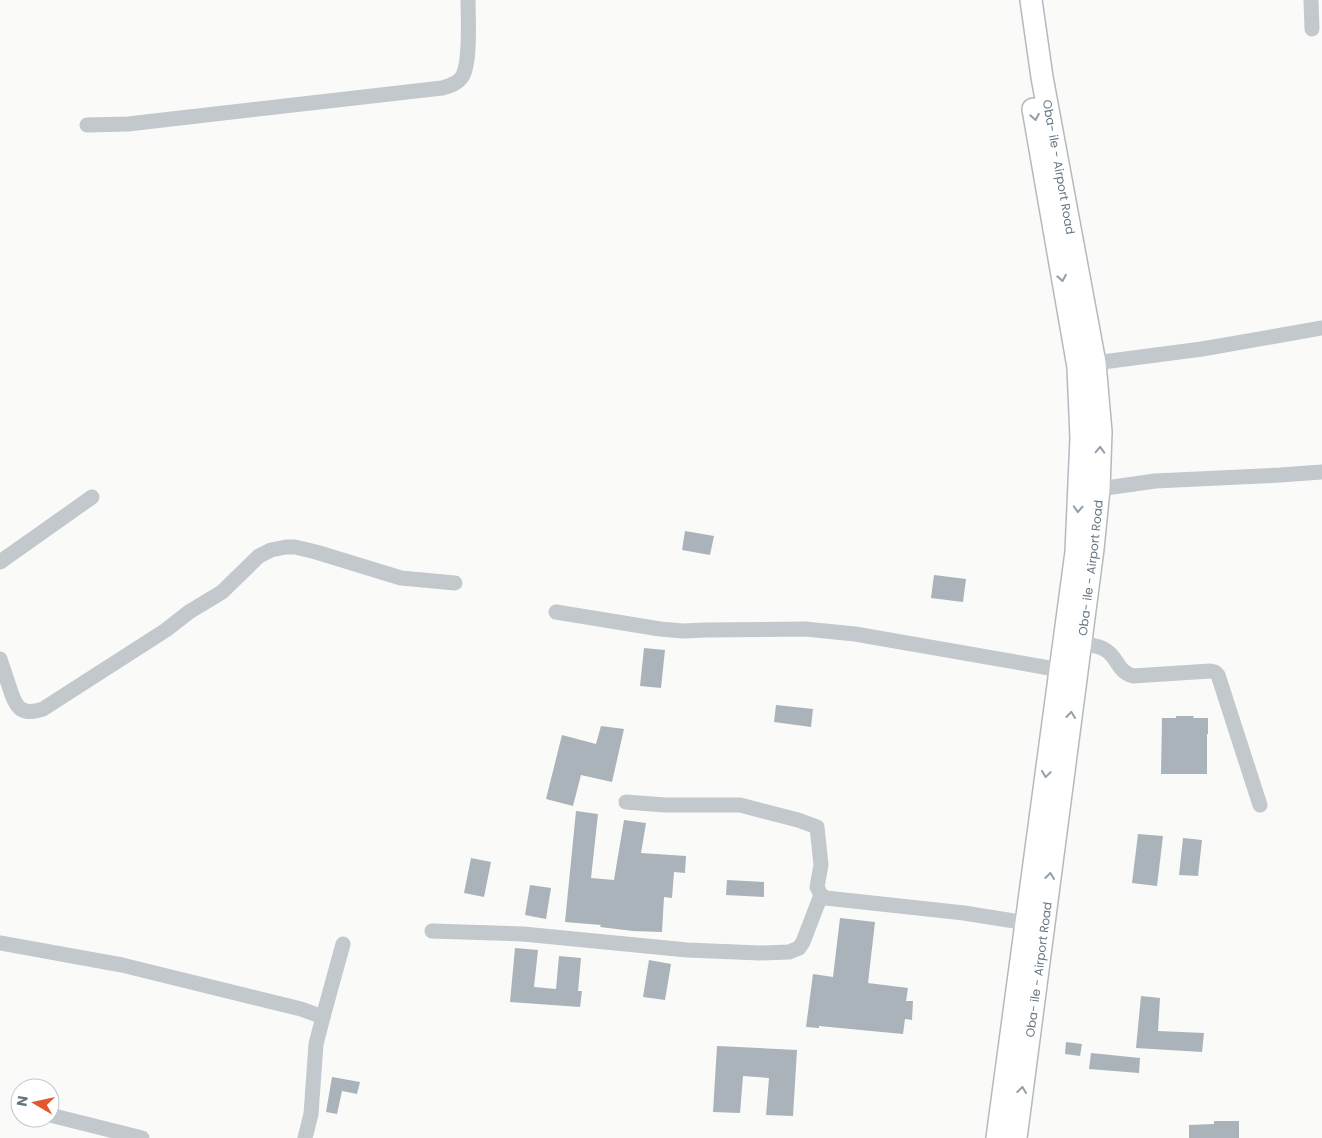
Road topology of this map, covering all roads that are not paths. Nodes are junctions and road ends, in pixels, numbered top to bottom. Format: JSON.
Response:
{"nodes":[{"id":1,"x":468,"y":0,"type":"edge"},
{"id":2,"x":1016,"y":0,"type":"edge"},
{"id":3,"x":1031,"y":0,"type":"edge"},
{"id":4,"x":1311,"y":0,"type":"edge"},
{"id":5,"x":1312,"y":29,"type":"dead end"},
{"id":6,"x":87,"y":125,"type":"dead end"},
{"id":7,"x":1322,"y":328,"type":"edge"},
{"id":8,"x":1095,"y":363,"type":"junction"},
{"id":9,"x":1322,"y":472,"type":"edge"},
{"id":10,"x":1099,"y":489,"type":"junction"},
{"id":11,"x":92,"y":497,"type":"dead end"},
{"id":12,"x":0,"y":562,"type":"edge"},
{"id":13,"x":455,"y":583,"type":"dead end"},
{"id":14,"x":556,"y":612,"type":"dead end"},
{"id":15,"x":1080,"y":643,"type":"junction"},
{"id":16,"x":0,"y":659,"type":"edge"},
{"id":17,"x":1060,"y":670,"type":"junction"},
{"id":18,"x":626,"y":802,"type":"dead end"},
{"id":19,"x":1260,"y":805,"type":"dead end"},
{"id":20,"x":821,"y":894,"type":"junction"},
{"id":21,"x":1026,"y":923,"type":"junction"},
{"id":22,"x":432,"y":932,"type":"dead end"},
{"id":23,"x":0,"y":943,"type":"edge"},
{"id":24,"x":343,"y":944,"type":"dead end"},
{"id":25,"x":323,"y":1017,"type":"junction"},
{"id":26,"x":60,"y":1118,"type":"edge"},
{"id":27,"x":1008,"y":1132,"type":"edge"},
{"id":28,"x":142,"y":1138,"type":"edge"},
{"id":29,"x":305,"y":1138,"type":"edge"}],
"edges":[{"from":1,"to":6,"type":"street"},
{"from":2,"to":17,"type":"main road","name":"Oba- ile - Airport Road","one_way":true},
{"from":3,"to":8,"type":"main road","name":"Oba- ile - Airport Road"},
{"from":4,"to":5,"type":"street"},
{"from":7,"to":8,"type":"street"},
{"from":10,"to":8,"type":"main road","name":"Oba- ile - Airport Road","one_way":true},
{"from":9,"to":10,"type":"street"},
{"from":10,"to":15,"type":"main road","name":"Oba- ile - Airport Road"},
{"from":11,"to":12,"type":"street"},
{"from":13,"to":16,"type":"street"},
{"from":14,"to":17,"type":"street"},
{"from":15,"to":19,"type":"street"},
{"from":27,"to":15,"type":"main road","name":"Oba- ile - Airport Road","one_way":true},
{"from":17,"to":21,"type":"main road","name":"Oba- ile - Airport Road","one_way":true},
{"from":18,"to":20,"type":"street"},
{"from":20,"to":21,"type":"street"},
{"from":20,"to":22,"type":"street"},
{"from":21,"to":27,"type":"main road","name":"Oba- ile - Airport Road"},
{"from":23,"to":25,"type":"street"},
{"from":24,"to":25,"type":"street"},
{"from":25,"to":29,"type":"street"},
{"from":26,"to":28,"type":"street"}]}
